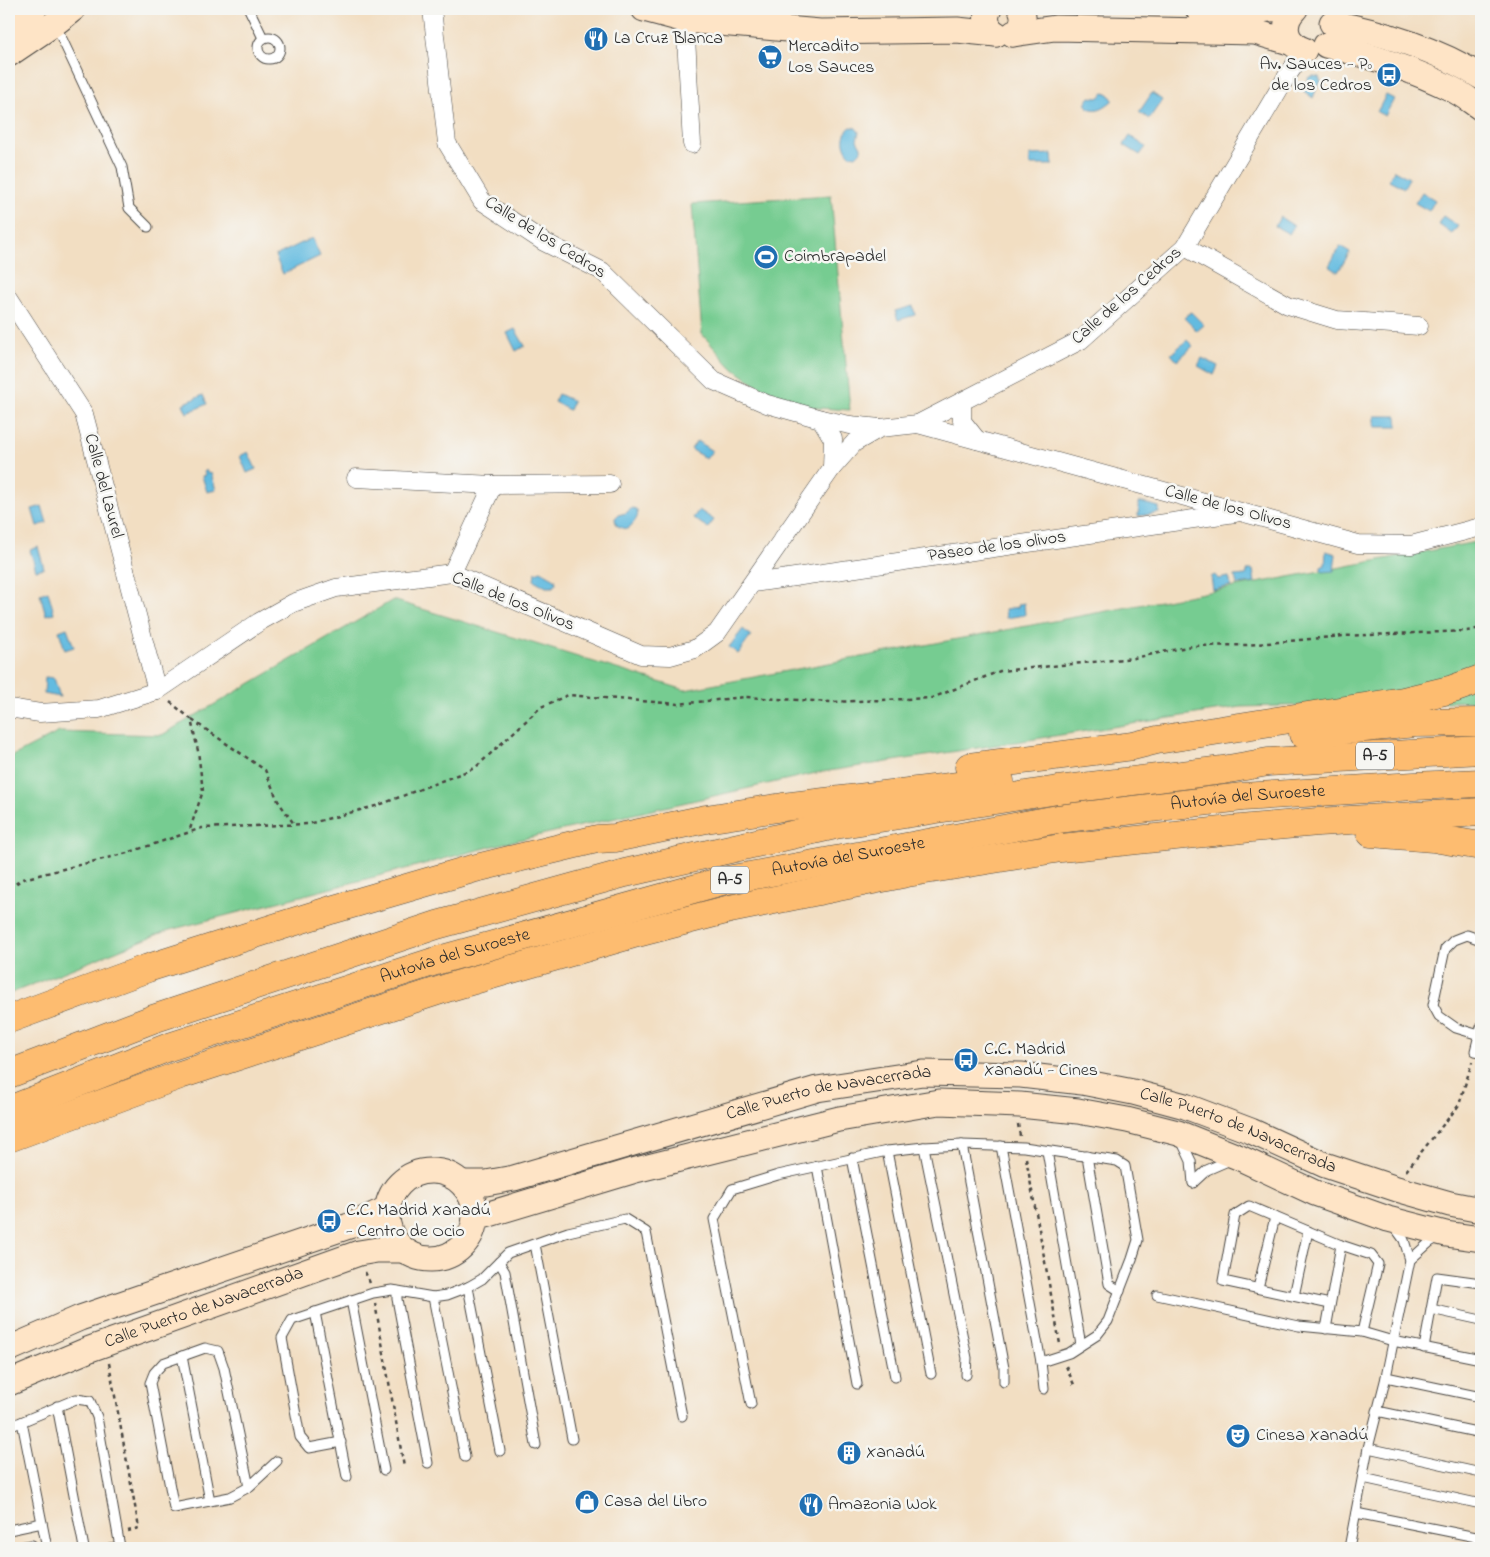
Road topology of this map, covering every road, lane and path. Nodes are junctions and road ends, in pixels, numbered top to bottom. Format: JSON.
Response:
{"nodes":[{"id":1,"x":34,"y":9,"type":"edge"},
{"id":2,"x":249,"y":9,"type":"edge"},
{"id":3,"x":432,"y":9,"type":"edge"},
{"id":4,"x":644,"y":9,"type":"edge"},
{"id":5,"x":989,"y":9,"type":"edge"},
{"id":6,"x":1021,"y":9,"type":"edge"},
{"id":7,"x":1198,"y":9,"type":"edge"},
{"id":8,"x":1271,"y":9,"type":"edge"},
{"id":9,"x":1295,"y":9,"type":"edge"},
{"id":10,"x":64,"y":16,"type":"edge"},
{"id":11,"x":685,"y":20,"type":"junction"},
{"id":12,"x":9,"y":27,"type":"edge"},
{"id":13,"x":1320,"y":28,"type":"edge"},
{"id":14,"x":1005,"y":34,"type":"junction"},
{"id":15,"x":263,"y":38,"type":"dead end"},
{"id":16,"x":9,"y":54,"type":"edge"},
{"id":17,"x":1481,"y":77,"type":"edge"},
{"id":18,"x":1481,"y":108,"type":"edge"},
{"id":19,"x":692,"y":144,"type":"dead end"},
{"id":20,"x":148,"y":226,"type":"dead end"},
{"id":21,"x":1185,"y":247,"type":"junction"},
{"id":22,"x":9,"y":298,"type":"edge"},
{"id":23,"x":1419,"y":326,"type":"dead end"},
{"id":24,"x":962,"y":402,"type":"junction"},
{"id":25,"x":821,"y":419,"type":"junction"},
{"id":26,"x":918,"y":424,"type":"junction"},
{"id":27,"x":880,"y":428,"type":"junction"},
{"id":28,"x":977,"y":440,"type":"junction"},
{"id":29,"x":832,"y":468,"type":"junction"},
{"id":30,"x":356,"y":478,"type":"dead end"},
{"id":31,"x":610,"y":484,"type":"dead end"},
{"id":32,"x":493,"y":485,"type":"junction"},
{"id":33,"x":1242,"y":512,"type":"junction"},
{"id":34,"x":1481,"y":527,"type":"edge"},
{"id":35,"x":452,"y":573,"type":"junction"},
{"id":36,"x":753,"y":583,"type":"junction"},
{"id":37,"x":1481,"y":628,"type":"edge"},
{"id":38,"x":1481,"y":679,"type":"edge"},
{"id":39,"x":160,"y":694,"type":"junction"},
{"id":40,"x":9,"y":708,"type":"edge"},
{"id":41,"x":191,"y":719,"type":"junction"},
{"id":42,"x":1481,"y":722,"type":"edge"},
{"id":43,"x":1133,"y":746,"type":"junction"},
{"id":44,"x":1481,"y":750,"type":"edge"},
{"id":45,"x":1268,"y":762,"type":"junction"},
{"id":46,"x":1481,"y":783,"type":"edge"},
{"id":47,"x":1481,"y":812,"type":"edge"},
{"id":48,"x":294,"y":824,"type":"dead end"},
{"id":49,"x":1251,"y":828,"type":"junction"},
{"id":50,"x":189,"y":832,"type":"junction"},
{"id":51,"x":597,"y":839,"type":"junction"},
{"id":52,"x":1481,"y":846,"type":"edge"},
{"id":53,"x":9,"y":888,"type":"edge"},
{"id":54,"x":1481,"y":940,"type":"edge"},
{"id":55,"x":9,"y":1019,"type":"edge"},
{"id":56,"x":1480,"y":1031,"type":"edge"},
{"id":57,"x":1478,"y":1052,"type":"edge"},
{"id":58,"x":9,"y":1074,"type":"edge"},
{"id":59,"x":1020,"y":1105,"type":"junction"},
{"id":60,"x":9,"y":1110,"type":"edge"},
{"id":61,"x":1178,"y":1133,"type":"junction"},
{"id":62,"x":9,"y":1138,"type":"edge"},
{"id":63,"x":962,"y":1145,"type":"junction"},
{"id":64,"x":1001,"y":1146,"type":"junction"},
{"id":65,"x":924,"y":1147,"type":"junction"},
{"id":66,"x":1024,"y":1147,"type":"junction"},
{"id":67,"x":887,"y":1150,"type":"junction"},
{"id":68,"x":1047,"y":1151,"type":"junction"},
{"id":69,"x":1087,"y":1156,"type":"junction"},
{"id":70,"x":1238,"y":1157,"type":"junction"},
{"id":71,"x":852,"y":1158,"type":"junction"},
{"id":72,"x":817,"y":1166,"type":"junction"},
{"id":73,"x":463,"y":1183,"type":"junction"},
{"id":74,"x":1397,"y":1189,"type":"junction"},
{"id":75,"x":387,"y":1209,"type":"junction"},
{"id":76,"x":1481,"y":1210,"type":"edge"},
{"id":77,"x":1275,"y":1217,"type":"junction"},
{"id":78,"x":476,"y":1218,"type":"junction"},
{"id":79,"x":1388,"y":1219,"type":"junction"},
{"id":80,"x":1308,"y":1231,"type":"junction"},
{"id":81,"x":1446,"y":1234,"type":"junction"},
{"id":82,"x":1481,"y":1239,"type":"edge"},
{"id":83,"x":535,"y":1244,"type":"junction"},
{"id":84,"x":1341,"y":1245,"type":"junction"},
{"id":85,"x":403,"y":1250,"type":"junction"},
{"id":86,"x":359,"y":1253,"type":"junction"},
{"id":87,"x":1410,"y":1260,"type":"junction"},
{"id":88,"x":499,"y":1262,"type":"junction"},
{"id":89,"x":1481,"y":1283,"type":"edge"},
{"id":90,"x":468,"y":1287,"type":"junction"},
{"id":91,"x":1258,"y":1288,"type":"junction"},
{"id":92,"x":398,"y":1291,"type":"junction"},
{"id":93,"x":1120,"y":1291,"type":"junction"},
{"id":94,"x":373,"y":1293,"type":"junction"},
{"id":95,"x":1157,"y":1295,"type":"dead end"},
{"id":96,"x":1294,"y":1296,"type":"junction"},
{"id":97,"x":433,"y":1297,"type":"junction"},
{"id":98,"x":351,"y":1300,"type":"junction"},
{"id":99,"x":1330,"y":1304,"type":"junction"},
{"id":100,"x":1431,"y":1309,"type":"junction"},
{"id":101,"x":315,"y":1312,"type":"junction"},
{"id":102,"x":80,"y":1318,"type":"junction"},
{"id":103,"x":1481,"y":1320,"type":"edge"},
{"id":104,"x":1326,"y":1329,"type":"junction"},
{"id":105,"x":1362,"y":1332,"type":"junction"},
{"id":106,"x":59,"y":1336,"type":"dead end"},
{"id":107,"x":1393,"y":1341,"type":"junction"},
{"id":108,"x":104,"y":1344,"type":"junction"},
{"id":109,"x":1081,"y":1345,"type":"junction"},
{"id":110,"x":1424,"y":1348,"type":"junction"},
{"id":111,"x":9,"y":1349,"type":"edge"},
{"id":112,"x":1062,"y":1355,"type":"junction"},
{"id":113,"x":182,"y":1356,"type":"junction"},
{"id":114,"x":1481,"y":1360,"type":"edge"},
{"id":115,"x":1041,"y":1362,"type":"junction"},
{"id":116,"x":931,"y":1374,"type":"dead end"},
{"id":117,"x":966,"y":1375,"type":"dead end"},
{"id":118,"x":895,"y":1377,"type":"dead end"},
{"id":119,"x":1386,"y":1377,"type":"junction"},
{"id":120,"x":1004,"y":1382,"type":"dead end"},
{"id":121,"x":9,"y":1383,"type":"edge"},
{"id":122,"x":857,"y":1384,"type":"dead end"},
{"id":123,"x":1075,"y":1388,"type":"dead end"},
{"id":124,"x":1044,"y":1389,"type":"dead end"},
{"id":125,"x":1481,"y":1397,"type":"edge"},
{"id":126,"x":751,"y":1404,"type":"dead end"},
{"id":127,"x":58,"y":1406,"type":"junction"},
{"id":128,"x":1377,"y":1411,"type":"junction"},
{"id":129,"x":682,"y":1416,"type":"dead end"},
{"id":130,"x":22,"y":1422,"type":"junction"},
{"id":131,"x":9,"y":1427,"type":"edge"},
{"id":132,"x":1481,"y":1434,"type":"edge"},
{"id":133,"x":572,"y":1439,"type":"dead end"},
{"id":134,"x":341,"y":1442,"type":"junction"},
{"id":135,"x":536,"y":1445,"type":"dead end"},
{"id":136,"x":1368,"y":1448,"type":"junction"},
{"id":137,"x":500,"y":1451,"type":"dead end"},
{"id":138,"x":465,"y":1457,"type":"dead end"},
{"id":139,"x":277,"y":1461,"type":"dead end"},
{"id":140,"x":428,"y":1463,"type":"dead end"},
{"id":141,"x":404,"y":1467,"type":"dead end"},
{"id":142,"x":384,"y":1470,"type":"dead end"},
{"id":143,"x":1481,"y":1473,"type":"edge"},
{"id":144,"x":347,"y":1477,"type":"dead end"},
{"id":145,"x":1363,"y":1478,"type":"junction"},
{"id":146,"x":249,"y":1487,"type":"junction"},
{"id":147,"x":210,"y":1501,"type":"junction"},
{"id":148,"x":1481,"y":1504,"type":"edge"},
{"id":149,"x":1356,"y":1513,"type":"junction"},
{"id":150,"x":42,"y":1523,"type":"junction"},
{"id":151,"x":9,"y":1530,"type":"edge"},
{"id":152,"x":118,"y":1534,"type":"junction"},
{"id":153,"x":1481,"y":1538,"type":"edge"},
{"id":154,"x":32,"y":1545,"type":"dead end"},
{"id":155,"x":14,"y":1548,"type":"edge"},
{"id":156,"x":47,"y":1548,"type":"edge"},
{"id":157,"x":84,"y":1548,"type":"edge"},
{"id":158,"x":110,"y":1548,"type":"edge"},
{"id":159,"x":1350,"y":1548,"type":"edge"}],
"edges":[{"from":1,"to":12,"type":"street"},
{"from":2,"to":15,"type":"lane"},
{"from":3,"to":25,"type":"street","name":"Calle de los Cedros"},
{"from":4,"to":11,"type":"street"},
{"from":5,"to":14,"type":"street"},
{"from":6,"to":14,"type":"street"},
{"from":7,"to":8,"type":"street"},
{"from":9,"to":13,"type":"street"},
{"from":10,"to":16,"type":"street"},
{"from":10,"to":20,"type":"lane"},
{"from":11,"to":14,"type":"street"},
{"from":11,"to":19,"type":"street"},
{"from":13,"to":14,"type":"street"},
{"from":13,"to":17,"type":"street"},
{"from":13,"to":18,"type":"street"},
{"from":13,"to":21,"type":"street","name":"Calle de los Cedros"},
{"from":21,"to":23,"type":"street"},
{"from":21,"to":24,"type":"street","name":"Calle de los Cedros"},
{"from":22,"to":39,"type":"street","name":"Calle del Laurel"},
{"from":24,"to":26,"type":"street","name":"Calle de los Cedros"},
{"from":24,"to":28,"type":"street"},
{"from":25,"to":27,"type":"street","name":"Calle de los Cedros"},
{"from":25,"to":29,"type":"street"},
{"from":26,"to":27,"type":"street"},
{"from":26,"to":28,"type":"street","name":"Calle de los Olivos"},
{"from":27,"to":29,"type":"street","name":"Calle de los Olivos"},
{"from":28,"to":33,"type":"street","name":"Calle de los Olivos"},
{"from":29,"to":36,"type":"street","name":"Calle de los Olivos"},
{"from":30,"to":32,"type":"street"},
{"from":31,"to":32,"type":"street"},
{"from":32,"to":35,"type":"street"},
{"from":33,"to":34,"type":"street","name":"Calle de los Olivos"},
{"from":33,"to":36,"type":"street","name":"Paseo de los olivos"},
{"from":35,"to":36,"type":"street","name":"Calle de los Olivos"},
{"from":35,"to":39,"type":"street","name":"Calle de los Olivos"},
{"from":37,"to":50,"type":"path"},
{"from":38,"to":43,"type":"highway"},
{"from":39,"to":40,"type":"street","name":"Calle de los Olivos"},
{"from":39,"to":41,"type":"path"},
{"from":41,"to":48,"type":"path"},
{"from":41,"to":50,"type":"path"},
{"from":42,"to":43,"type":"highway"},
{"from":43,"to":51,"type":"highway"},
{"from":44,"to":45,"type":"highway","name":"Autovía del Suroeste","number":"A-5"},
{"from":45,"to":51,"type":"highway"},
{"from":45,"to":58,"type":"highway","name":"Autovía del Suroeste","number":"A-5"},
{"from":46,"to":60,"type":"highway","name":"Autovía del Suroeste","number":"A-5"},
{"from":47,"to":49,"type":"highway"},
{"from":49,"to":52,"type":"highway"},
{"from":49,"to":62,"type":"highway"},
{"from":50,"to":53,"type":"path"},
{"from":51,"to":55,"type":"highway"},
{"from":54,"to":56,"type":"lane"},
{"from":56,"to":57,"type":"lane"},
{"from":57,"to":74,"type":"path"},
{"from":59,"to":61,"type":"street","name":"Calle Puerto de Navacerrada"},
{"from":59,"to":66,"type":"path"},
{"from":59,"to":78,"type":"street","name":"Calle Puerto de Navacerrada"},
{"from":61,"to":70,"type":"street","name":"Calle Puerto de Navacerrada"},
{"from":61,"to":70,"type":"lane"},
{"from":63,"to":64,"type":"lane"},
{"from":63,"to":65,"type":"lane"},
{"from":63,"to":120,"type":"lane"},
{"from":64,"to":66,"type":"lane"},
{"from":64,"to":115,"type":"lane"},
{"from":65,"to":67,"type":"lane"},
{"from":65,"to":117,"type":"lane"},
{"from":66,"to":68,"type":"lane"},
{"from":66,"to":112,"type":"path"},
{"from":67,"to":71,"type":"lane"},
{"from":67,"to":116,"type":"lane"},
{"from":68,"to":69,"type":"lane"},
{"from":68,"to":109,"type":"lane"},
{"from":69,"to":93,"type":"lane"},
{"from":69,"to":93,"type":"lane"},
{"from":70,"to":79,"type":"street","name":"Calle Puerto de Navacerrada"},
{"from":71,"to":72,"type":"lane"},
{"from":71,"to":118,"type":"lane"},
{"from":72,"to":122,"type":"lane"},
{"from":72,"to":126,"type":"lane"},
{"from":73,"to":74,"type":"street","name":"Calle Puerto de Navacerrada"},
{"from":73,"to":75,"type":"street"},
{"from":73,"to":78,"type":"street"},
{"from":74,"to":76,"type":"street","name":"Calle Puerto de Navacerrada"},
{"from":75,"to":85,"type":"street"},
{"from":75,"to":102,"type":"street","name":"Calle Puerto de Navacerrada"},
{"from":77,"to":80,"type":"lane"},
{"from":77,"to":91,"type":"lane"},
{"from":77,"to":91,"type":"lane"},
{"from":78,"to":85,"type":"street"},
{"from":79,"to":81,"type":"street","name":"Calle Puerto de Navacerrada"},
{"from":79,"to":87,"type":"lane"},
{"from":80,"to":84,"type":"lane"},
{"from":80,"to":96,"type":"lane"},
{"from":81,"to":82,"type":"street","name":"Calle Puerto de Navacerrada"},
{"from":81,"to":87,"type":"lane"},
{"from":83,"to":88,"type":"lane"},
{"from":83,"to":129,"type":"lane"},
{"from":83,"to":133,"type":"lane"},
{"from":84,"to":99,"type":"lane"},
{"from":84,"to":105,"type":"lane"},
{"from":85,"to":86,"type":"street","name":"Calle Puerto de Navacerrada"},
{"from":86,"to":94,"type":"path"},
{"from":86,"to":108,"type":"street","name":"Calle Puerto de Navacerrada"},
{"from":87,"to":107,"type":"lane"},
{"from":88,"to":90,"type":"lane"},
{"from":88,"to":135,"type":"lane"},
{"from":89,"to":100,"type":"lane"},
{"from":90,"to":97,"type":"lane"},
{"from":90,"to":137,"type":"lane"},
{"from":91,"to":96,"type":"lane"},
{"from":92,"to":94,"type":"lane"},
{"from":92,"to":97,"type":"lane"},
{"from":92,"to":140,"type":"lane"},
{"from":93,"to":109,"type":"lane"},
{"from":94,"to":98,"type":"lane"},
{"from":94,"to":141,"type":"path"},
{"from":95,"to":104,"type":"lane"},
{"from":96,"to":99,"type":"lane"},
{"from":97,"to":138,"type":"lane"},
{"from":98,"to":101,"type":"lane"},
{"from":98,"to":142,"type":"lane"},
{"from":99,"to":104,"type":"lane"},
{"from":100,"to":103,"type":"lane"},
{"from":100,"to":110,"type":"lane"},
{"from":101,"to":134,"type":"lane"},
{"from":101,"to":134,"type":"lane"},
{"from":102,"to":106,"type":"lane","name":"Calle Puerto de Navacerrada"},
{"from":102,"to":111,"type":"street","name":"Calle Puerto de Navacerrada"},
{"from":104,"to":105,"type":"lane"},
{"from":105,"to":107,"type":"lane"},
{"from":107,"to":110,"type":"lane"},
{"from":107,"to":119,"type":"lane"},
{"from":108,"to":121,"type":"street","name":"Calle Puerto de Navacerrada"},
{"from":108,"to":152,"type":"path"},
{"from":109,"to":112,"type":"lane"},
{"from":110,"to":114,"type":"lane"},
{"from":112,"to":115,"type":"lane"},
{"from":112,"to":123,"type":"path"},
{"from":113,"to":146,"type":"lane"},
{"from":113,"to":147,"type":"lane"},
{"from":113,"to":147,"type":"lane"},
{"from":115,"to":124,"type":"lane"},
{"from":119,"to":125,"type":"lane"},
{"from":119,"to":128,"type":"lane"},
{"from":127,"to":130,"type":"lane"},
{"from":127,"to":152,"type":"lane"},
{"from":127,"to":157,"type":"lane"},
{"from":128,"to":132,"type":"lane"},
{"from":128,"to":136,"type":"lane"},
{"from":130,"to":131,"type":"lane"},
{"from":130,"to":150,"type":"lane"},
{"from":134,"to":144,"type":"lane"},
{"from":136,"to":143,"type":"lane"},
{"from":136,"to":145,"type":"lane"},
{"from":139,"to":146,"type":"lane"},
{"from":145,"to":148,"type":"lane"},
{"from":145,"to":149,"type":"lane"},
{"from":146,"to":147,"type":"lane"},
{"from":149,"to":153,"type":"lane"},
{"from":149,"to":159,"type":"lane"},
{"from":150,"to":151,"type":"lane"},
{"from":150,"to":156,"type":"lane"},
{"from":152,"to":158,"type":"lane"},
{"from":154,"to":155,"type":"lane"}]}
